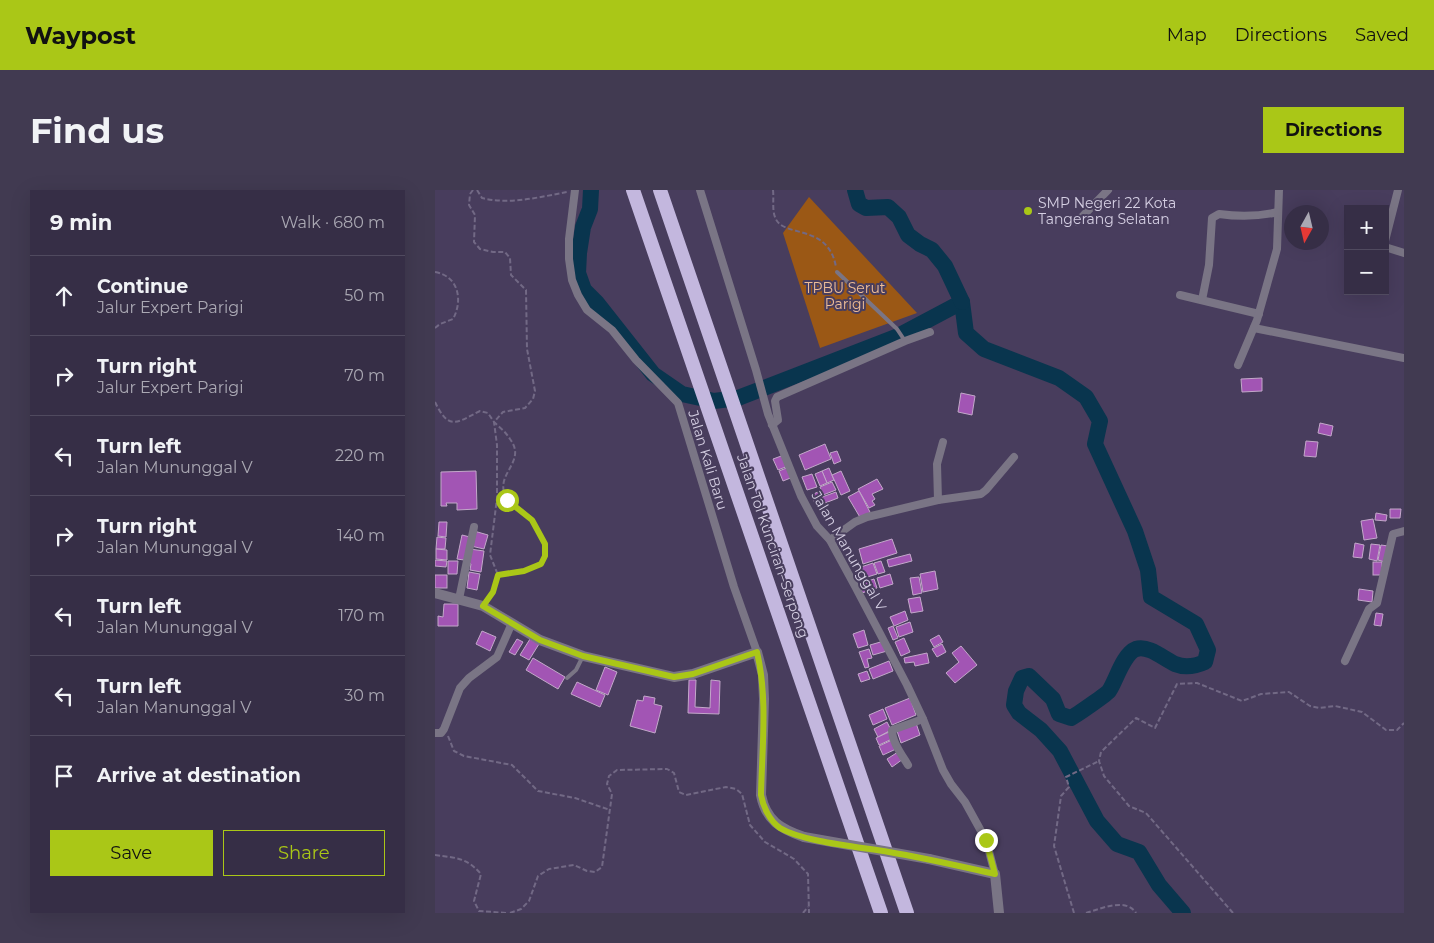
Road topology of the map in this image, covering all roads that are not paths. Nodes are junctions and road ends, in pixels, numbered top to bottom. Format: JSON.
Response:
{"nodes":[{"id":1,"x":575,"y":190,"type":"edge"},
{"id":2,"x":633,"y":190,"type":"edge"},
{"id":3,"x":661,"y":190,"type":"edge"},
{"id":4,"x":700,"y":190,"type":"edge"},
{"id":5,"x":1108,"y":190,"type":"edge"},
{"id":6,"x":1279,"y":190,"type":"edge"},
{"id":7,"x":1398,"y":190,"type":"edge"},
{"id":8,"x":1394,"y":207,"type":"junction"},
{"id":9,"x":1404,"y":208,"type":"edge"},
{"id":10,"x":1278,"y":212,"type":"junction"},
{"id":11,"x":1077,"y":222,"type":"dead end"},
{"id":12,"x":1389,"y":226,"type":"edge"},
{"id":13,"x":1389,"y":248,"type":"edge"},
{"id":14,"x":1404,"y":253,"type":"edge"},
{"id":15,"x":837,"y":272,"type":"road end"},
{"id":16,"x":1180,"y":295,"type":"dead end"},
{"id":17,"x":1202,"y":300,"type":"junction"},
{"id":18,"x":1259,"y":314,"type":"junction"},
{"id":19,"x":1254,"y":328,"type":"junction"},
{"id":20,"x":930,"y":332,"type":"dead end"},
{"id":21,"x":903,"y":339,"type":"junction"},
{"id":22,"x":1404,"y":358,"type":"edge"},
{"id":23,"x":1238,"y":365,"type":"dead end"},
{"id":24,"x":772,"y":425,"type":"junction"},
{"id":25,"x":943,"y":442,"type":"dead end"},
{"id":26,"x":1014,"y":457,"type":"dead end"},
{"id":27,"x":938,"y":500,"type":"junction"},
{"id":28,"x":474,"y":527,"type":"dead end"},
{"id":29,"x":1404,"y":531,"type":"edge"},
{"id":30,"x":829,"y":540,"type":"junction"},
{"id":31,"x":435,"y":593,"type":"edge"},
{"id":32,"x":459,"y":598,"type":"junction"},
{"id":33,"x":511,"y":623,"type":"junction"},
{"id":34,"x":757,"y":652,"type":"junction"},
{"id":35,"x":583,"y":656,"type":"junction"},
{"id":36,"x":1345,"y":661,"type":"dead end"},
{"id":37,"x":567,"y":678,"type":"dead end"},
{"id":38,"x":923,"y":720,"type":"junction"},
{"id":39,"x":435,"y":735,"type":"edge"},
{"id":40,"x":908,"y":765,"type":"dead end"},
{"id":41,"x":995,"y":874,"type":"junction"},
{"id":42,"x":881,"y":913,"type":"edge"},
{"id":43,"x":907,"y":913,"type":"edge"},
{"id":44,"x":999,"y":913,"type":"edge"}],
"edges":[{"from":1,"to":34,"type":"street","name":"Jalan Kali Baru"},
{"from":2,"to":42,"type":"highway","name":"Jalan Tol Kunciran–Serpong"},
{"from":3,"to":43,"type":"highway","name":"Jalan Tol Kunciran–Serpong"},
{"from":4,"to":24,"type":"street","name":"Jalan Manunggal V"},
{"from":5,"to":11,"type":"street"},
{"from":6,"to":10,"type":"street"},
{"from":7,"to":8,"type":"street"},
{"from":8,"to":9,"type":"street"},
{"from":8,"to":12,"type":"street"},
{"from":10,"to":17,"type":"street"},
{"from":10,"to":18,"type":"street"},
{"from":13,"to":14,"type":"street"},
{"from":15,"to":21,"type":"lane"},
{"from":16,"to":17,"type":"street"},
{"from":17,"to":18,"type":"street"},
{"from":18,"to":19,"type":"street"},
{"from":19,"to":22,"type":"street"},
{"from":19,"to":23,"type":"street"},
{"from":20,"to":21,"type":"street"},
{"from":21,"to":24,"type":"street"},
{"from":24,"to":30,"type":"street","name":"Jalan Manunggal V"},
{"from":25,"to":27,"type":"street"},
{"from":26,"to":27,"type":"street"},
{"from":27,"to":30,"type":"street"},
{"from":28,"to":32,"type":"street"},
{"from":29,"to":36,"type":"street"},
{"from":30,"to":38,"type":"street","name":"Jalan Manunggal V"},
{"from":31,"to":32,"type":"street"},
{"from":32,"to":33,"type":"street"},
{"from":33,"to":35,"type":"street"},
{"from":33,"to":39,"type":"street"},
{"from":34,"to":35,"type":"street"},
{"from":34,"to":41,"type":"street","bridge":true},
{"from":35,"to":37,"type":"lane"},
{"from":38,"to":40,"type":"street"},
{"from":38,"to":41,"type":"street","name":"Jalan Manunggal V"},
{"from":41,"to":44,"type":"street","name":"Jalan Manunggal V"}]}
